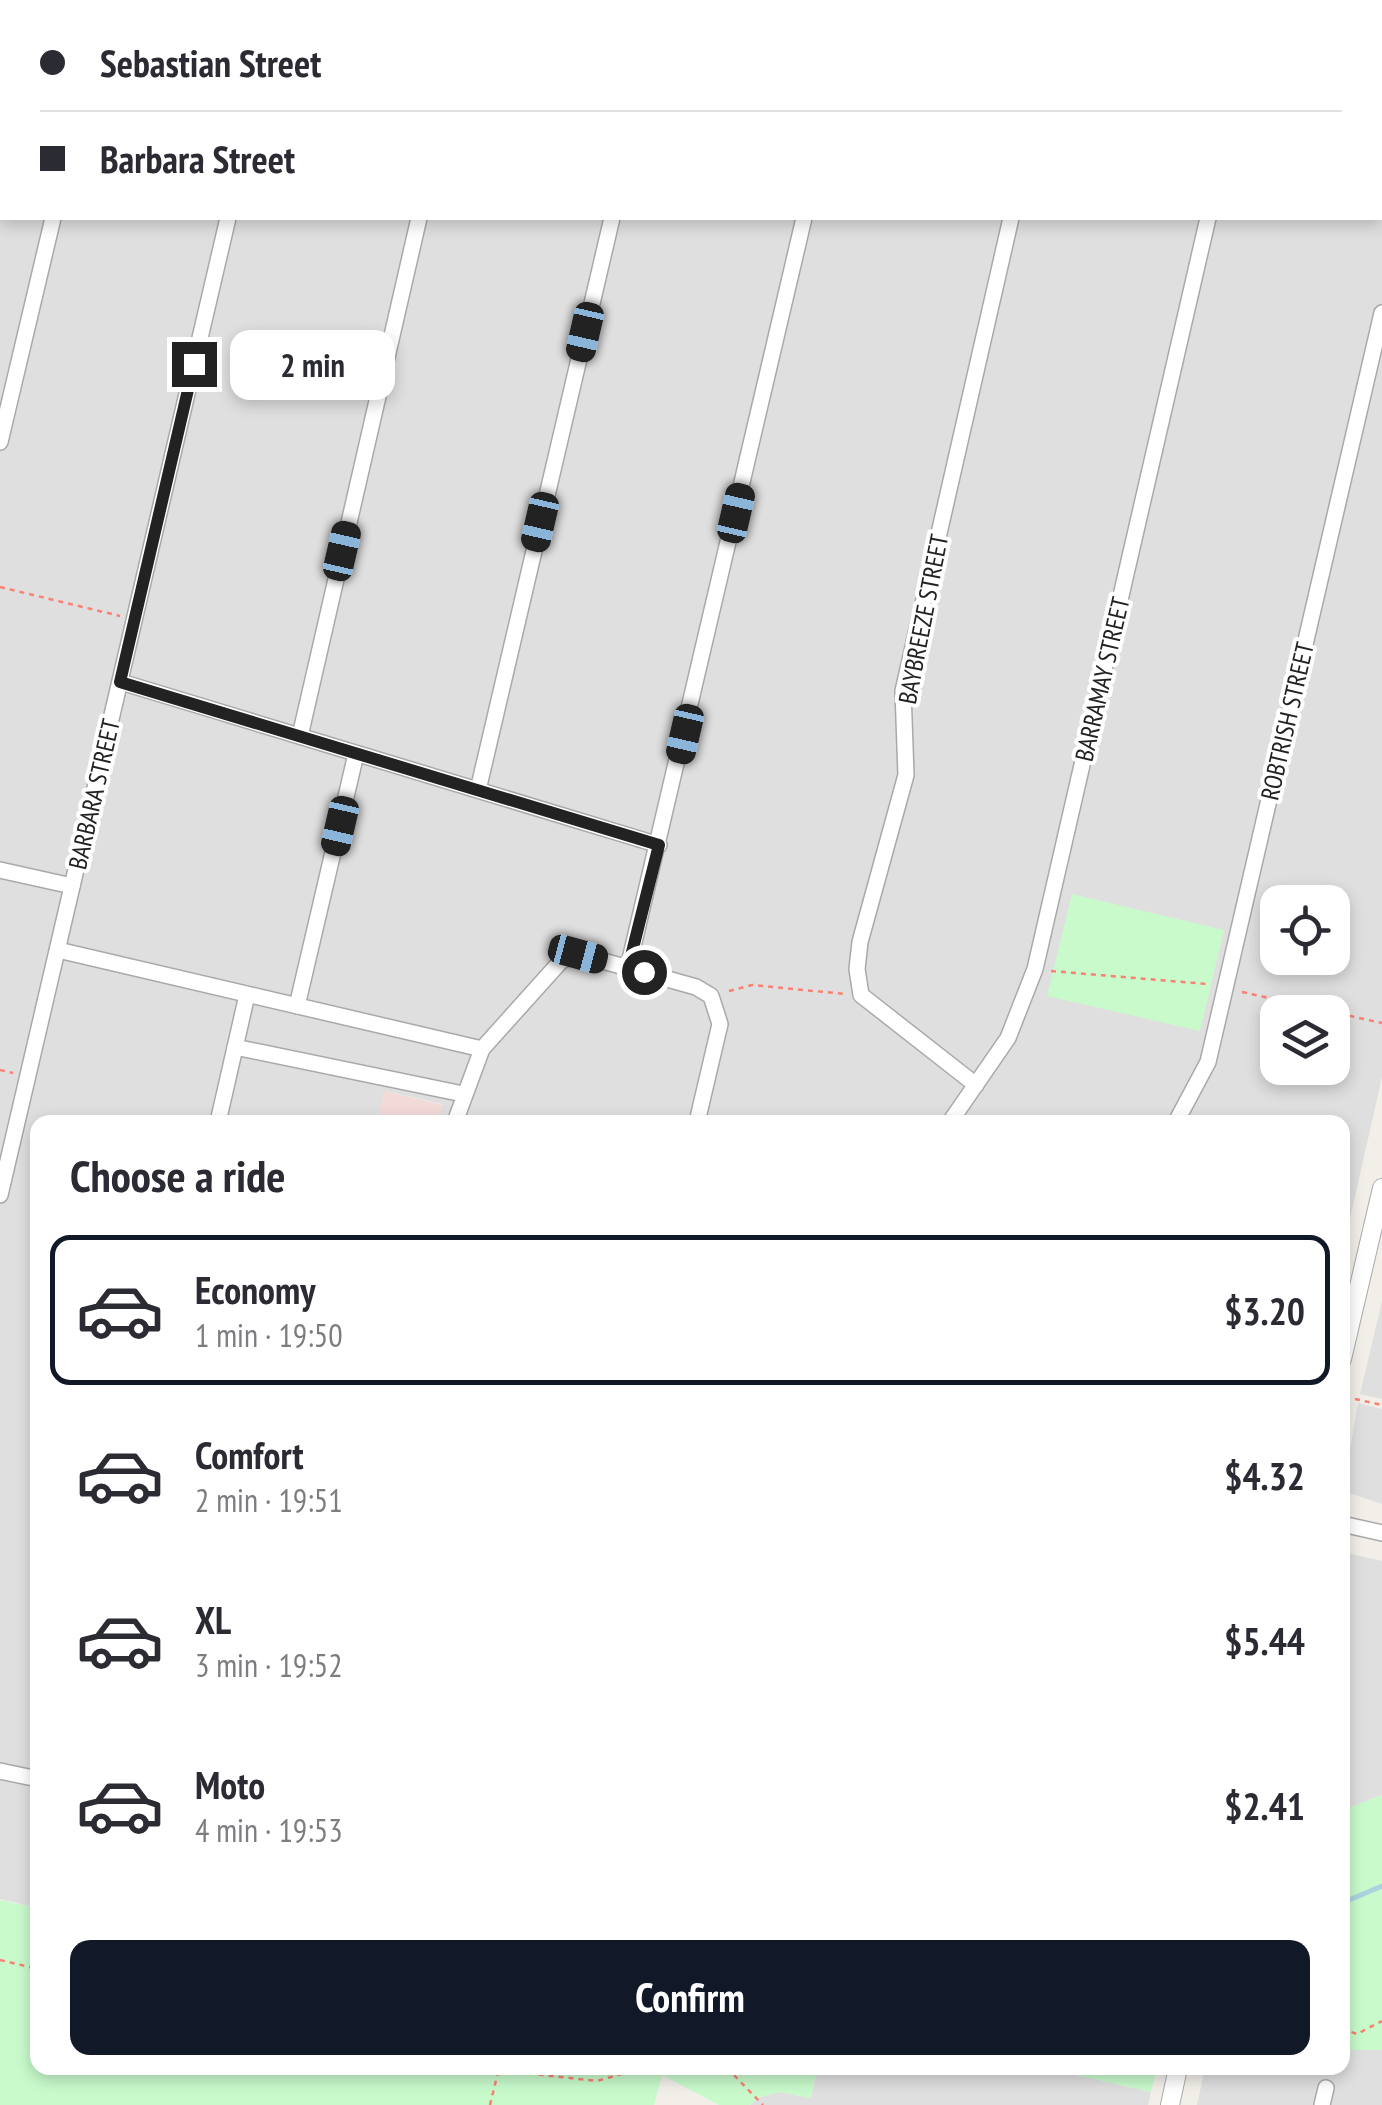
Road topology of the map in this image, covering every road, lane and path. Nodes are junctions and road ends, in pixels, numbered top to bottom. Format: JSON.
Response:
{"nodes":[{"id":1,"x":53,"y":220,"type":"edge"},
{"id":2,"x":228,"y":220,"type":"edge"},
{"id":3,"x":419,"y":220,"type":"edge"},
{"id":4,"x":612,"y":220,"type":"edge"},
{"id":5,"x":804,"y":220,"type":"edge"},
{"id":6,"x":1011,"y":220,"type":"edge"},
{"id":7,"x":1208,"y":220,"type":"edge"},
{"id":8,"x":1382,"y":313,"type":"edge"},
{"id":9,"x":0,"y":442,"type":"edge"},
{"id":10,"x":0,"y":586,"type":"edge"},
{"id":11,"x":135,"y":620,"type":"junction"},
{"id":12,"x":120,"y":682,"type":"junction"},
{"id":13,"x":300,"y":736,"type":"junction"},
{"id":14,"x":356,"y":754,"type":"junction"},
{"id":15,"x":478,"y":790,"type":"junction"},
{"id":16,"x":659,"y":845,"type":"junction"},
{"id":17,"x":0,"y":870,"type":"edge"},
{"id":18,"x":72,"y":886,"type":"junction"},
{"id":19,"x":58,"y":950,"type":"junction"},
{"id":20,"x":628,"y":968,"type":"junction"},
{"id":21,"x":1035,"y":969,"type":"junction"},
{"id":22,"x":1216,"y":986,"type":"dead end"},
{"id":23,"x":1236,"y":991,"type":"dead end"},
{"id":24,"x":248,"y":995,"type":"junction"},
{"id":25,"x":861,"y":995,"type":"junction"},
{"id":26,"x":711,"y":996,"type":"junction"},
{"id":27,"x":297,"y":1006,"type":"junction"},
{"id":28,"x":1382,"y":1023,"type":"edge"},
{"id":29,"x":235,"y":1047,"type":"junction"},
{"id":30,"x":482,"y":1049,"type":"junction"},
{"id":31,"x":976,"y":1085,"type":"junction"},
{"id":32,"x":462,"y":1094,"type":"junction"},
{"id":33,"x":220,"y":1115,"type":"edge"},
{"id":34,"x":457,"y":1115,"type":"edge"},
{"id":35,"x":699,"y":1115,"type":"edge"},
{"id":36,"x":955,"y":1115,"type":"edge"},
{"id":37,"x":1180,"y":1115,"type":"edge"},
{"id":38,"x":1382,"y":1188,"type":"edge"},
{"id":39,"x":0,"y":1195,"type":"edge"},
{"id":40,"x":1350,"y":1325,"type":"edge"},
{"id":41,"x":1355,"y":1399,"type":"dead end"},
{"id":42,"x":1382,"y":1405,"type":"edge"},
{"id":43,"x":1350,"y":1526,"type":"edge"},
{"id":44,"x":1382,"y":1532,"type":"edge"},
{"id":45,"x":0,"y":1770,"type":"edge"},
{"id":46,"x":30,"y":1777,"type":"edge"},
{"id":47,"x":0,"y":1960,"type":"edge"},
{"id":48,"x":30,"y":1967,"type":"edge"},
{"id":49,"x":1382,"y":2021,"type":"edge"},
{"id":50,"x":1350,"y":2032,"type":"edge"},
{"id":51,"x":498,"y":2075,"type":"edge"},
{"id":52,"x":543,"y":2075,"type":"edge"},
{"id":53,"x":617,"y":2075,"type":"edge"},
{"id":54,"x":735,"y":2075,"type":"edge"},
{"id":55,"x":1176,"y":2075,"type":"edge"},
{"id":56,"x":490,"y":2105,"type":"edge"},
{"id":57,"x":764,"y":2105,"type":"edge"},
{"id":58,"x":1170,"y":2105,"type":"edge"}],
"edges":[{"from":1,"to":9,"type":"street"},
{"from":2,"to":11,"type":"street","name":"BARBARA STREET"},
{"from":3,"to":13,"type":"street"},
{"from":4,"to":15,"type":"street"},
{"from":5,"to":16,"type":"street"},
{"from":6,"to":25,"type":"street","name":"BAYBREEZE STREET"},
{"from":7,"to":21,"type":"street","name":"BARRAMAY STREET"},
{"from":8,"to":37,"type":"street","name":"ROBTRISH STREET"},
{"from":10,"to":11,"type":"path"},
{"from":11,"to":12,"type":"street","name":"BARBARA STREET"},
{"from":12,"to":13,"type":"street"},
{"from":12,"to":18,"type":"street","name":"BARBARA STREET"},
{"from":13,"to":14,"type":"street"},
{"from":14,"to":15,"type":"street"},
{"from":14,"to":27,"type":"street"},
{"from":15,"to":16,"type":"street"},
{"from":16,"to":20,"type":"street"},
{"from":17,"to":18,"type":"street"},
{"from":18,"to":19,"type":"street","name":"BARBARA STREET"},
{"from":19,"to":24,"type":"street"},
{"from":19,"to":39,"type":"street","name":"BARBARA STREET"},
{"from":20,"to":26,"type":"street"},
{"from":20,"to":30,"type":"street"},
{"from":21,"to":22,"type":"path"},
{"from":21,"to":31,"type":"street","name":"BARRAMAY STREET"},
{"from":23,"to":28,"type":"path"},
{"from":24,"to":27,"type":"street"},
{"from":24,"to":29,"type":"street"},
{"from":25,"to":26,"type":"path"},
{"from":25,"to":31,"type":"street"},
{"from":26,"to":35,"type":"street"},
{"from":27,"to":30,"type":"street"},
{"from":29,"to":32,"type":"street"},
{"from":29,"to":33,"type":"street"},
{"from":30,"to":32,"type":"street"},
{"from":31,"to":36,"type":"street","name":"BARRAMAY STREET"},
{"from":32,"to":34,"type":"street"},
{"from":38,"to":40,"type":"street"},
{"from":41,"to":42,"type":"path"},
{"from":43,"to":44,"type":"street"},
{"from":45,"to":46,"type":"street"},
{"from":47,"to":48,"type":"path"},
{"from":49,"to":50,"type":"path"},
{"from":51,"to":56,"type":"path"},
{"from":52,"to":53,"type":"path"},
{"from":54,"to":57,"type":"path"},
{"from":55,"to":58,"type":"street"}]}
